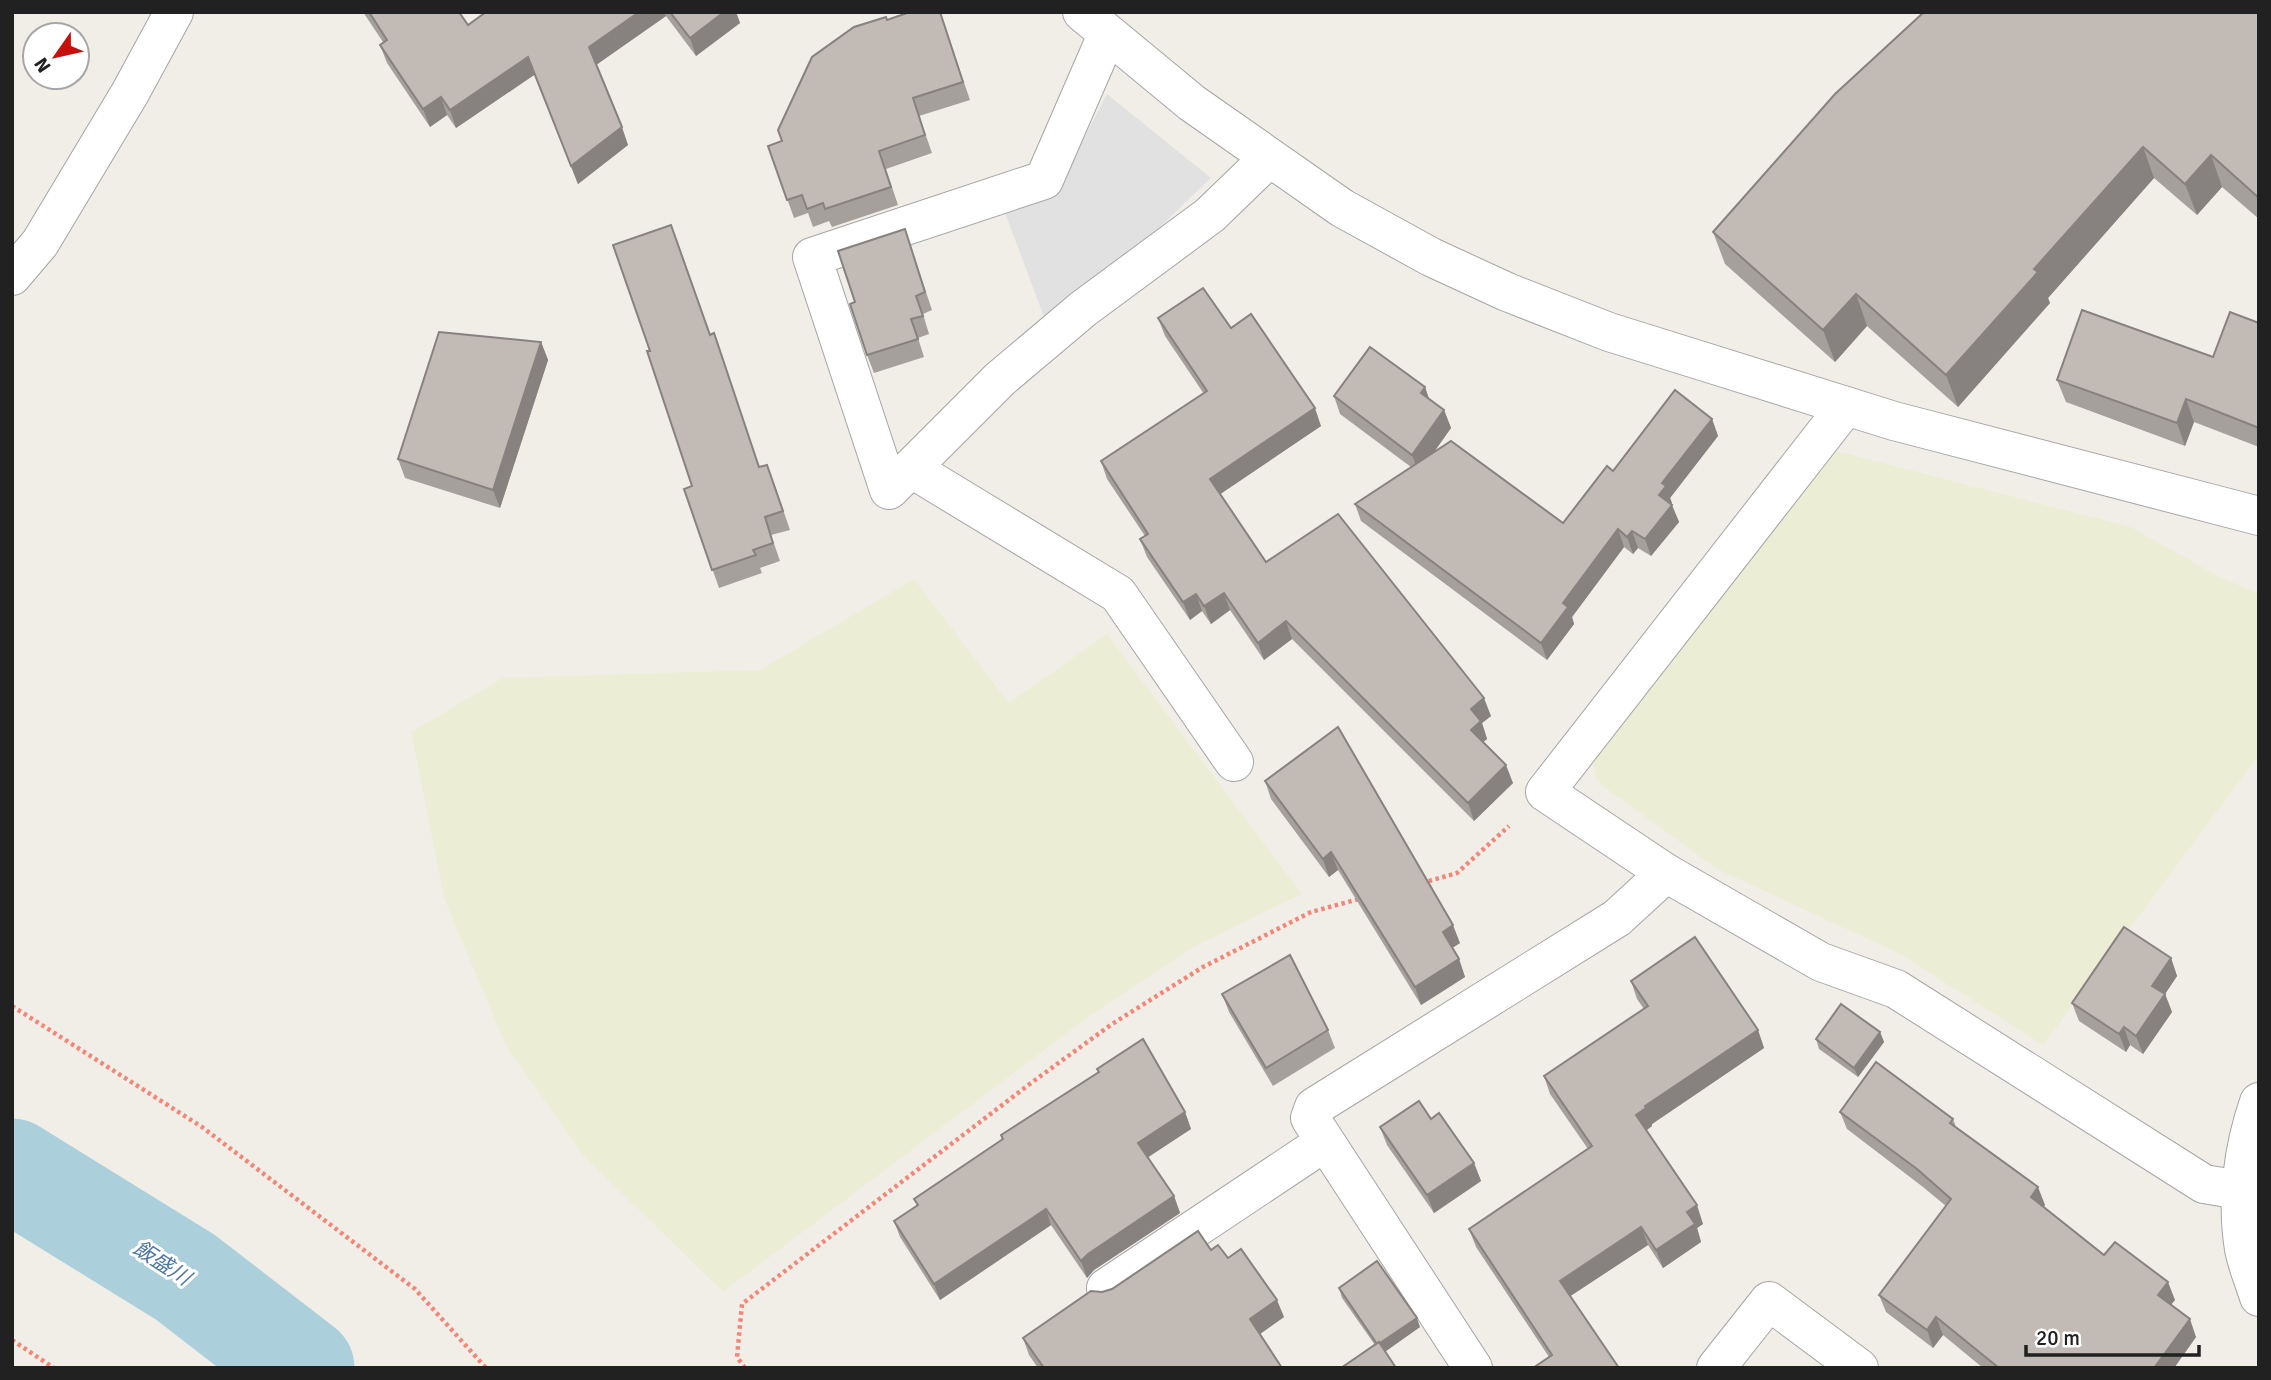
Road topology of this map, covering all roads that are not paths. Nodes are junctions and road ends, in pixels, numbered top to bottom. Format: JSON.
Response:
{"nodes":[{"id":1,"x":174,"y":12,"type":"edge"},
{"id":2,"x":1095,"y":24,"type":"edge"},
{"id":3,"x":1268,"y":159,"type":"junction"},
{"id":4,"x":12,"y":276,"type":"edge"},
{"id":5,"x":1846,"y":406,"type":"junction"},
{"id":6,"x":912,"y":469,"type":"junction"},
{"id":7,"x":2259,"y":516,"type":"edge"},
{"id":8,"x":1234,"y":762,"type":"dead end"},
{"id":9,"x":1666,"y":873,"type":"junction"},
{"id":10,"x":2259,"y":1102,"type":"edge"},
{"id":11,"x":1325,"y":1142,"type":"junction"},
{"id":12,"x":2240,"y":1189,"type":"junction"},
{"id":13,"x":1106,"y":1288,"type":"edge"},
{"id":14,"x":2259,"y":1297,"type":"edge"},
{"id":15,"x":1473,"y":1368,"type":"edge"},
{"id":16,"x":1716,"y":1368,"type":"edge"},
{"id":17,"x":1859,"y":1368,"type":"edge"}],
"edges":[{"from":1,"to":4,"type":"street"},
{"from":2,"to":3,"type":"street"},
{"from":2,"to":6,"type":"street"},
{"from":3,"to":5,"type":"street"},
{"from":3,"to":6,"type":"street"},
{"from":5,"to":7,"type":"street"},
{"from":5,"to":9,"type":"street"},
{"from":6,"to":8,"type":"street"},
{"from":9,"to":11,"type":"street"},
{"from":9,"to":12,"type":"street"},
{"from":10,"to":12,"type":"street"},
{"from":11,"to":13,"type":"street"},
{"from":11,"to":15,"type":"street"},
{"from":12,"to":14,"type":"street"},
{"from":16,"to":17,"type":"street"}]}
